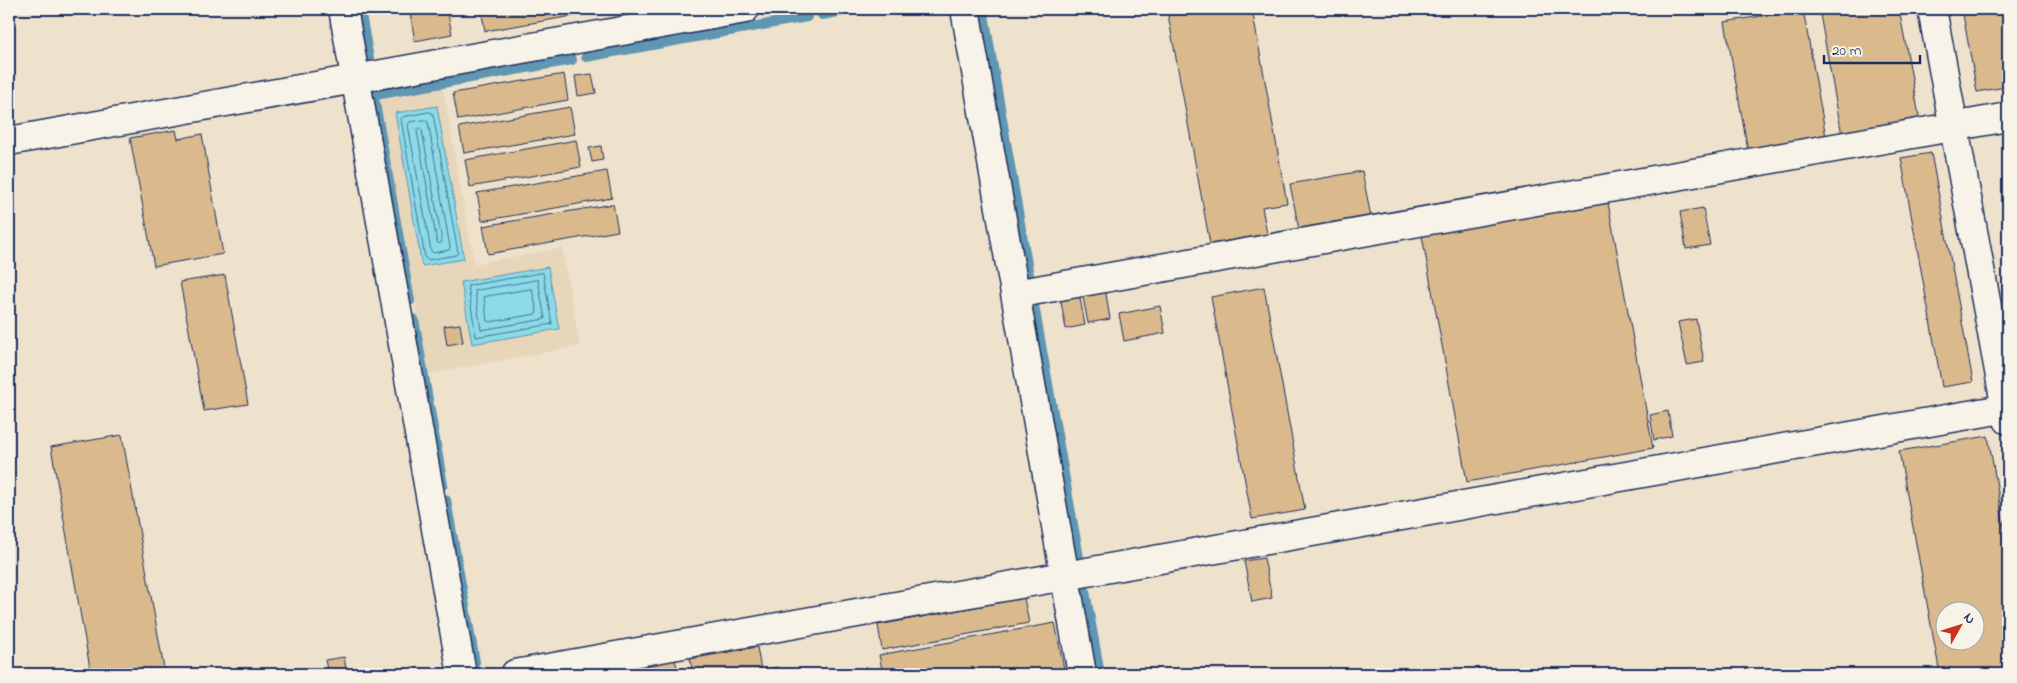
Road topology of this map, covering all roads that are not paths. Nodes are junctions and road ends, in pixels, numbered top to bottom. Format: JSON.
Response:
{"nodes":[{"id":1,"x":343,"y":9,"type":"edge"},
{"id":2,"x":745,"y":9,"type":"edge"},
{"id":3,"x":966,"y":9,"type":"edge"},
{"id":4,"x":1932,"y":9,"type":"edge"},
{"id":5,"x":356,"y":78,"type":"junction"},
{"id":6,"x":2008,"y":117,"type":"edge"},
{"id":7,"x":1954,"y":127,"type":"junction"},
{"id":8,"x":9,"y":141,"type":"edge"},
{"id":9,"x":1015,"y":294,"type":"junction"},
{"id":10,"x":2008,"y":412,"type":"edge"},
{"id":11,"x":1064,"y":575,"type":"junction"},
{"id":12,"x":462,"y":674,"type":"edge"},
{"id":13,"x":515,"y":674,"type":"edge"},
{"id":14,"x":1082,"y":674,"type":"edge"}],
"edges":[{"from":1,"to":5,"type":"street"},
{"from":2,"to":5,"type":"street"},
{"from":3,"to":9,"type":"street"},
{"from":4,"to":7,"type":"street"},
{"from":5,"to":8,"type":"street"},
{"from":5,"to":12,"type":"street"},
{"from":6,"to":7,"type":"street"},
{"from":7,"to":9,"type":"street"},
{"from":7,"to":10,"type":"street"},
{"from":9,"to":11,"type":"street"},
{"from":10,"to":11,"type":"street"},
{"from":11,"to":13,"type":"street"},
{"from":11,"to":14,"type":"street"}]}
